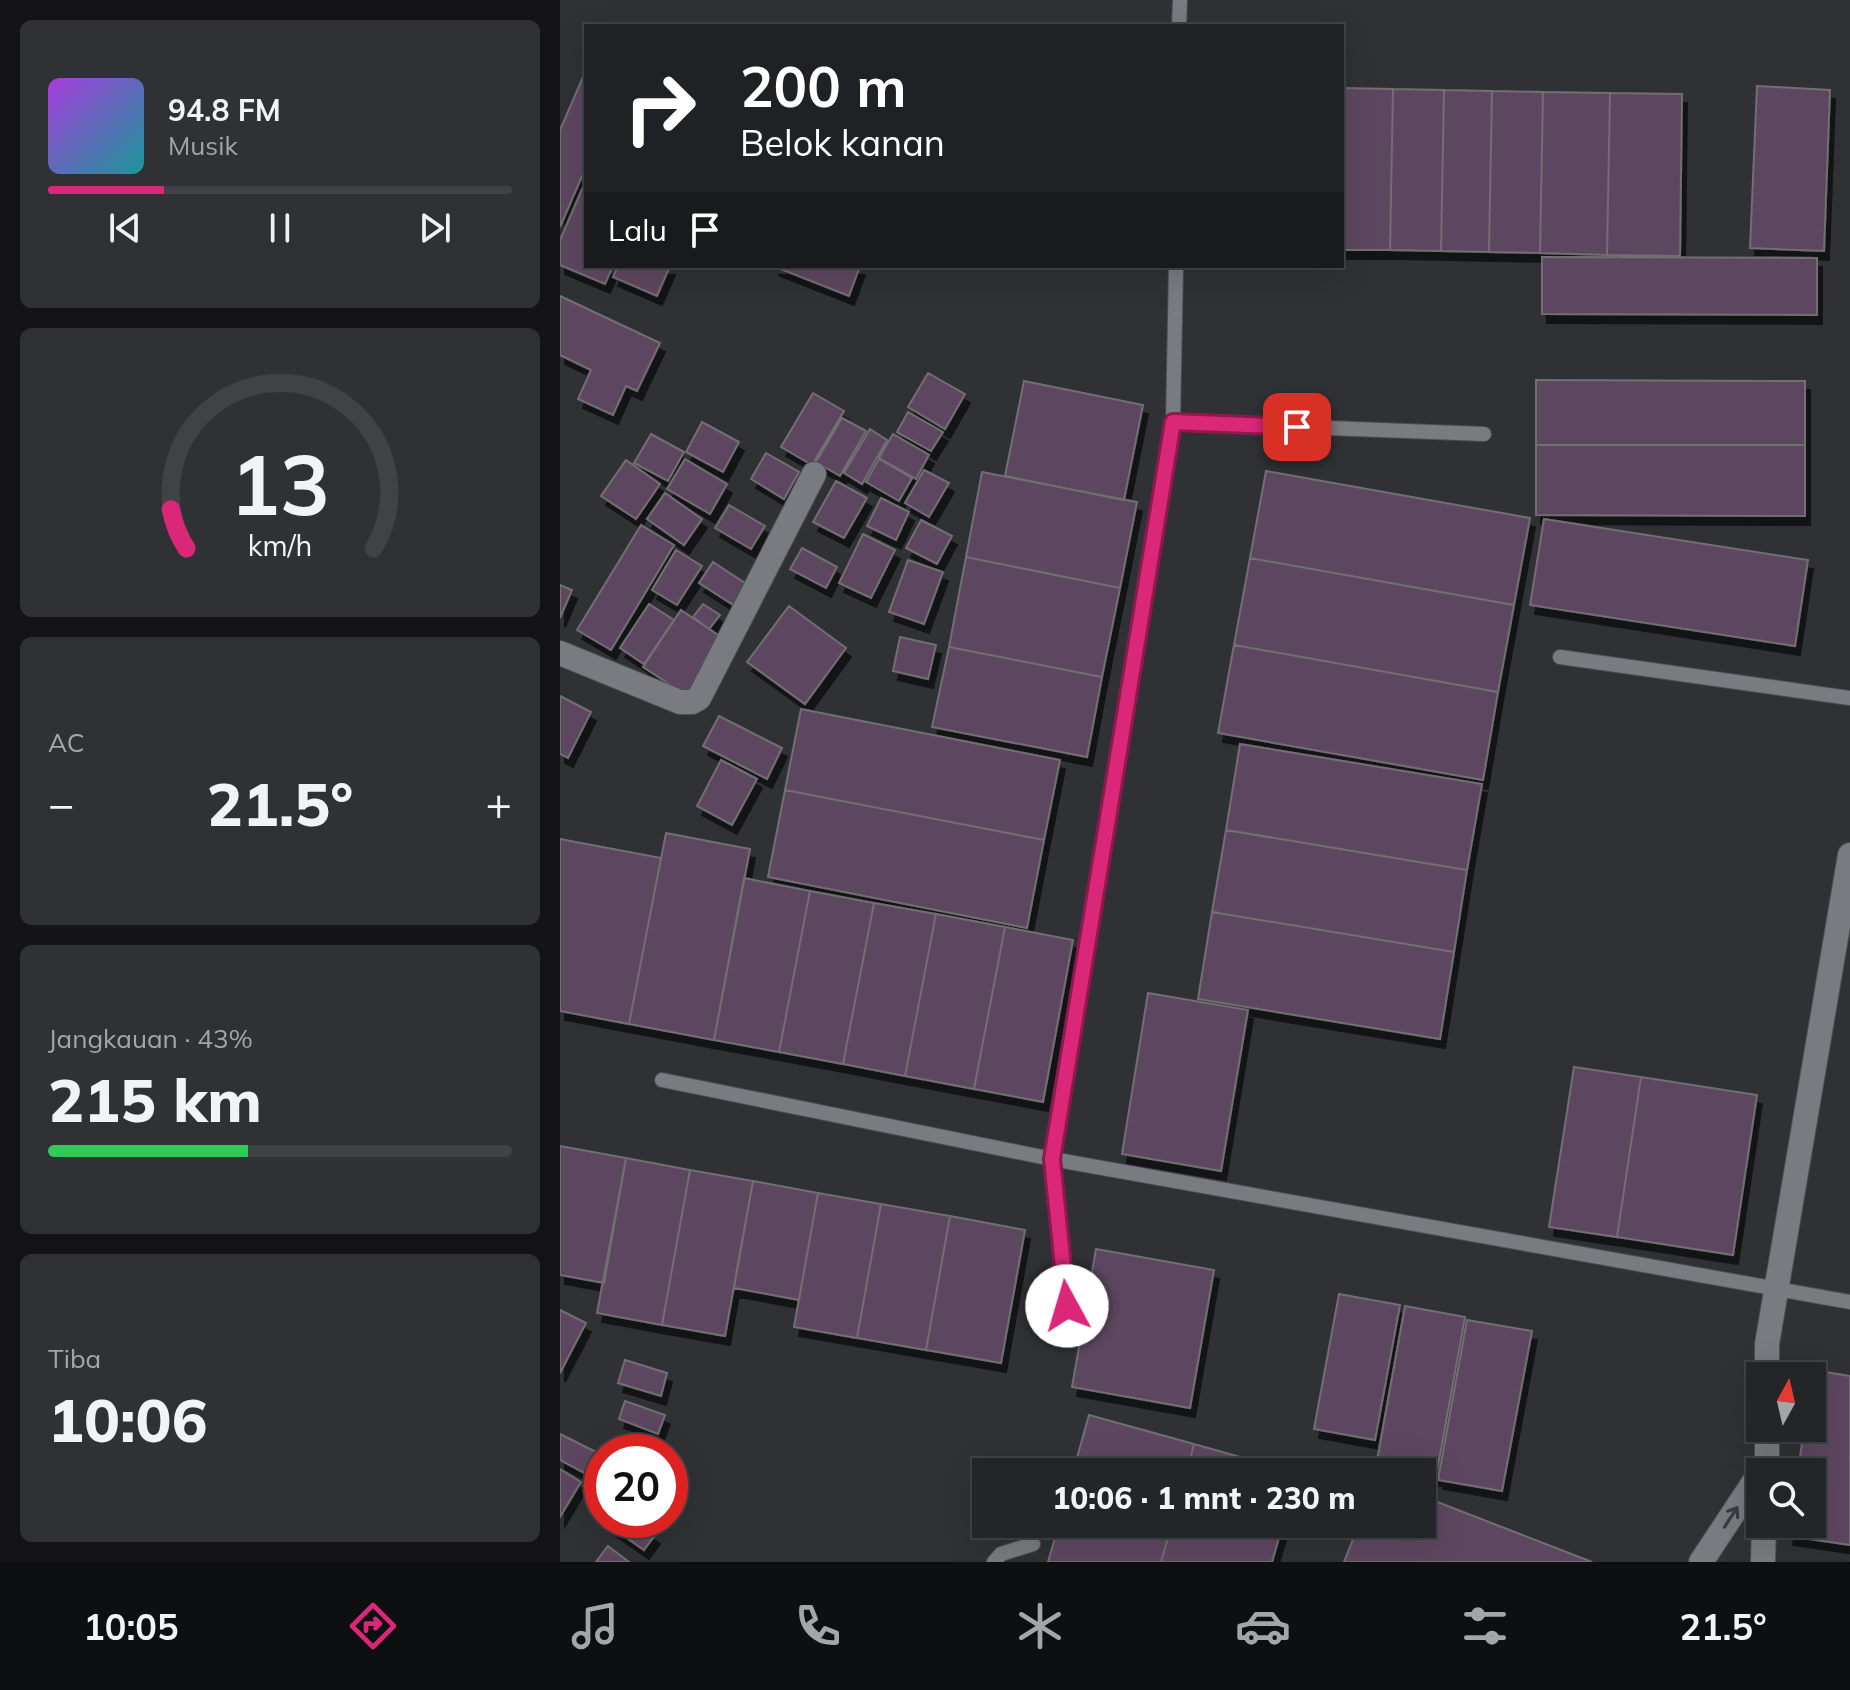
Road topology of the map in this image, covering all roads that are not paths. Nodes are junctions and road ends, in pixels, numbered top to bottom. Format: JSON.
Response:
{"nodes":[{"id":1,"x":1180,"y":0,"type":"edge"},
{"id":2,"x":1179,"y":24,"type":"edge"},
{"id":3,"x":1176,"y":268,"type":"edge"},
{"id":4,"x":1173,"y":422,"type":"junction"},
{"id":5,"x":1484,"y":434,"type":"dead end"},
{"id":6,"x":814,"y":474,"type":"dead end"},
{"id":7,"x":560,"y":653,"type":"edge"},
{"id":8,"x":1560,"y":657,"type":"dead end"},
{"id":9,"x":1850,"y":698,"type":"edge"},
{"id":10,"x":1850,"y":855,"type":"edge"},
{"id":11,"x":662,"y":1080,"type":"dead end"},
{"id":12,"x":1052,"y":1159,"type":"junction"},
{"id":13,"x":1776,"y":1289,"type":"junction"},
{"id":14,"x":1850,"y":1302,"type":"edge"},
{"id":15,"x":1067,"y":1306,"type":"dead end"},
{"id":16,"x":1767,"y":1362,"type":"edge"},
{"id":17,"x":1746,"y":1496,"type":"edge"},
{"id":18,"x":1764,"y":1538,"type":"edge"},
{"id":19,"x":1033,"y":1544,"type":"dead end"},
{"id":20,"x":994,"y":1562,"type":"edge"},
{"id":21,"x":1701,"y":1562,"type":"edge"},
{"id":22,"x":1763,"y":1562,"type":"edge"}],
"edges":[{"from":1,"to":2,"type":"lane"},
{"from":3,"to":4,"type":"lane"},
{"from":4,"to":5,"type":"lane"},
{"from":4,"to":12,"type":"lane"},
{"from":6,"to":7,"type":"street"},
{"from":8,"to":9,"type":"lane"},
{"from":10,"to":13,"type":"street"},
{"from":11,"to":12,"type":"lane"},
{"from":12,"to":13,"type":"lane"},
{"from":12,"to":15,"type":"lane"},
{"from":13,"to":14,"type":"lane"},
{"from":13,"to":16,"type":"street"},
{"from":21,"to":17,"type":"street","one_way":true},
{"from":18,"to":22,"type":"street"},
{"from":19,"to":20,"type":"lane"}]}
